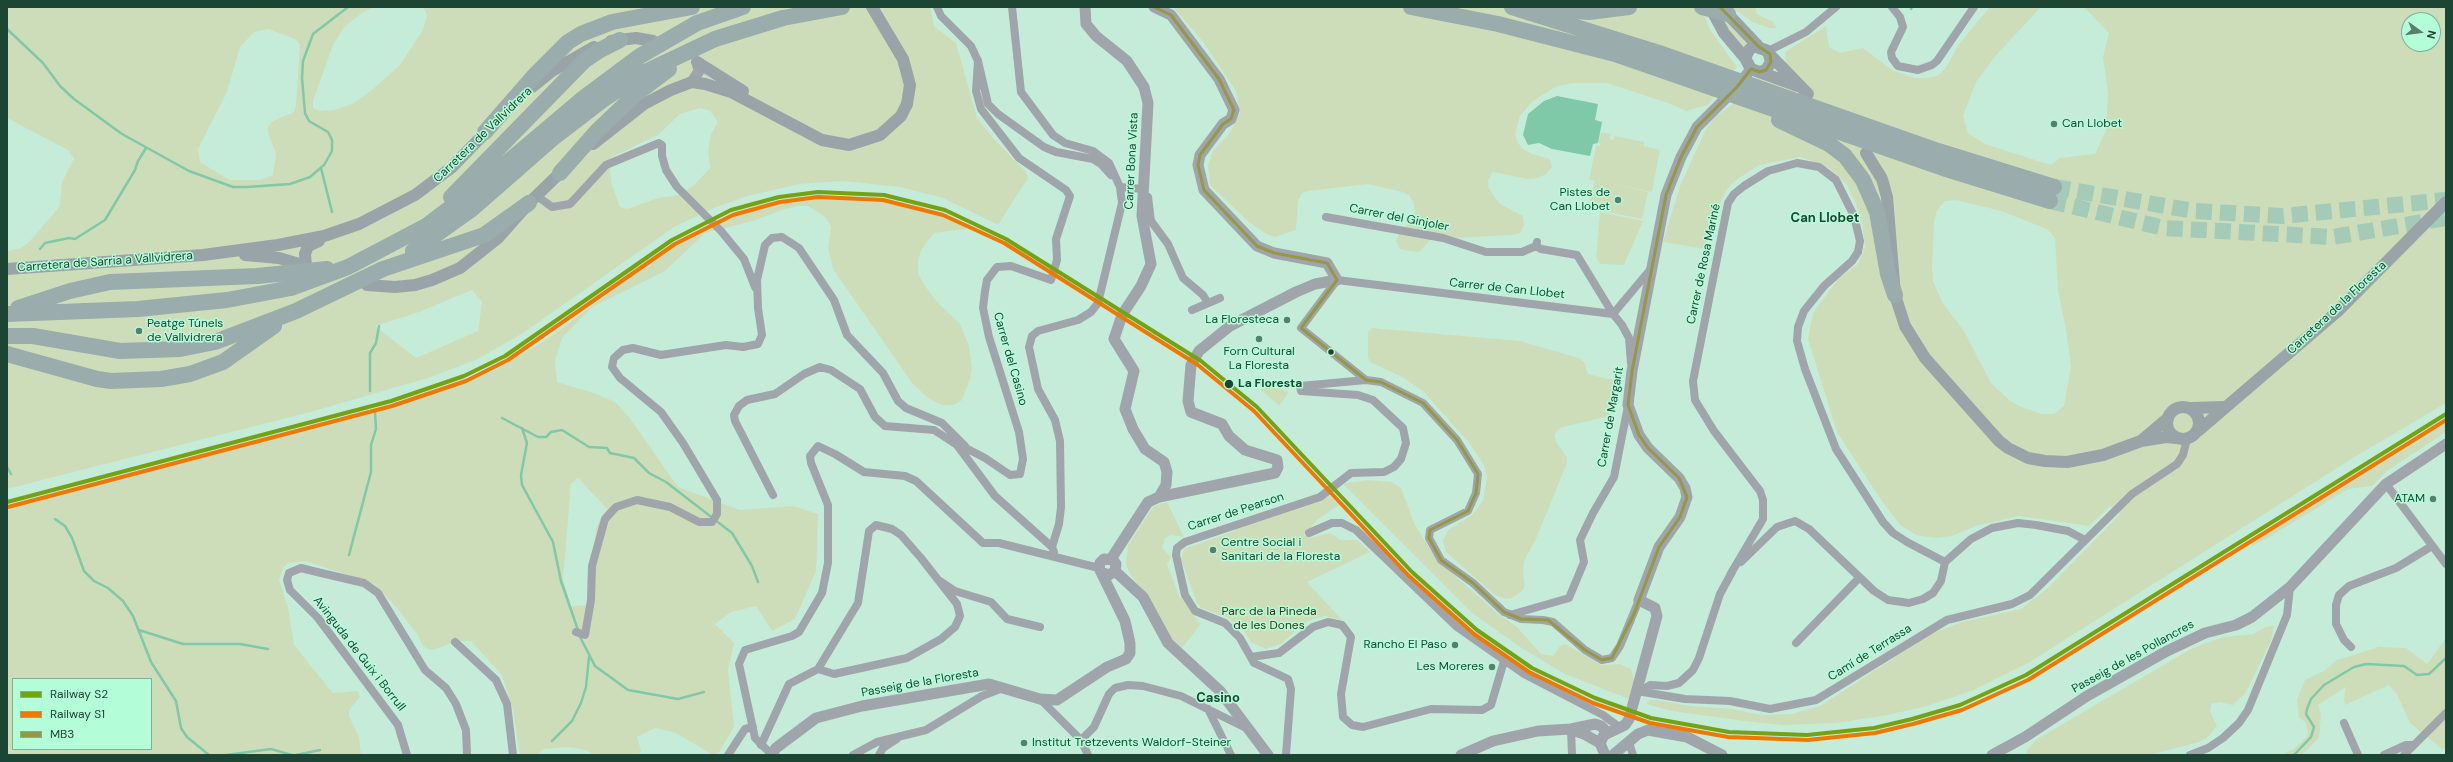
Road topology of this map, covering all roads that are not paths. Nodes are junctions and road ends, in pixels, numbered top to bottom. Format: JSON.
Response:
{"nodes":[{"id":1,"x":692,"y":7,"type":"edge"},
{"id":2,"x":744,"y":7,"type":"edge"},
{"id":3,"x":842,"y":7,"type":"edge"},
{"id":4,"x":872,"y":7,"type":"edge"},
{"id":5,"x":937,"y":7,"type":"edge"},
{"id":6,"x":1012,"y":7,"type":"edge"},
{"id":7,"x":1086,"y":7,"type":"edge"},
{"id":8,"x":1154,"y":7,"type":"edge"},
{"id":9,"x":1411,"y":7,"type":"edge"},
{"id":10,"x":1512,"y":7,"type":"edge"},
{"id":11,"x":1526,"y":7,"type":"edge"},
{"id":12,"x":1629,"y":7,"type":"edge"},
{"id":13,"x":1836,"y":7,"type":"edge"},
{"id":14,"x":1892,"y":7,"type":"edge"},
{"id":15,"x":1974,"y":7,"type":"edge"},
{"id":16,"x":1714,"y":9,"type":"edge"},
{"id":17,"x":807,"y":13,"type":"junction"},
{"id":18,"x":620,"y":40,"type":"junction"},
{"id":19,"x":653,"y":41,"type":"dead end"},
{"id":20,"x":1766,"y":51,"type":"junction"},
{"id":21,"x":978,"y":60,"type":"junction"},
{"id":22,"x":697,"y":62,"type":"joint"},
{"id":23,"x":1752,"y":67,"type":"junction"},
{"id":24,"x":1706,"y":81,"type":"junction"},
{"id":25,"x":692,"y":82,"type":"junction"},
{"id":26,"x":1758,"y":100,"type":"junction"},
{"id":27,"x":772,"y":112,"type":"junction"},
{"id":28,"x":485,"y":132,"type":"junction"},
{"id":29,"x":1866,"y":153,"type":"dead end"},
{"id":30,"x":560,"y":173,"type":"junction"},
{"id":31,"x":1120,"y":187,"type":"junction"},
{"id":32,"x":1143,"y":193,"type":"junction"},
{"id":33,"x":2052,"y":194,"type":"tunnel mouth"},
{"id":34,"x":533,"y":200,"type":"junction"},
{"id":35,"x":2446,"y":202,"type":"edge"},
{"id":36,"x":1326,"y":217,"type":"dead end"},
{"id":37,"x":340,"y":231,"type":"junction"},
{"id":38,"x":203,"y":255,"type":"junction"},
{"id":39,"x":372,"y":256,"type":"junction"},
{"id":40,"x":1654,"y":265,"type":"junction"},
{"id":41,"x":348,"y":267,"type":"junction"},
{"id":42,"x":7,"y":269,"type":"edge"},
{"id":43,"x":383,"y":269,"type":"junction"},
{"id":44,"x":1337,"y":280,"type":"junction"},
{"id":45,"x":367,"y":285,"type":"dead end"},
{"id":46,"x":757,"y":290,"type":"junction"},
{"id":47,"x":1895,"y":295,"type":"junction"},
{"id":48,"x":1220,"y":298,"type":"dead end"},
{"id":49,"x":1208,"y":303,"type":"junction"},
{"id":50,"x":1192,"y":310,"type":"dead end"},
{"id":51,"x":296,"y":311,"type":"junction"},
{"id":52,"x":7,"y":312,"type":"edge"},
{"id":53,"x":1613,"y":314,"type":"junction"},
{"id":54,"x":7,"y":336,"type":"edge"},
{"id":55,"x":7,"y":354,"type":"edge"},
{"id":56,"x":1632,"y":371,"type":"junction"},
{"id":57,"x":1366,"y":380,"type":"junction"},
{"id":58,"x":1628,"y":405,"type":"junction"},
{"id":59,"x":2223,"y":407,"type":"junction"},
{"id":60,"x":2191,"y":408,"type":"junction"},
{"id":61,"x":2168,"y":418,"type":"junction"},
{"id":62,"x":2198,"y":431,"type":"junction"},
{"id":63,"x":2181,"y":438,"type":"junction"},
{"id":64,"x":2141,"y":441,"type":"junction"},
{"id":65,"x":2446,"y":444,"type":"edge"},
{"id":66,"x":961,"y":445,"type":"junction"},
{"id":67,"x":2386,"y":484,"type":"junction"},
{"id":68,"x":773,"y":495,"type":"dead end"},
{"id":69,"x":1159,"y":497,"type":"junction"},
{"id":70,"x":1309,"y":533,"type":"dead end"},
{"id":71,"x":2085,"y":540,"type":"junction"},
{"id":72,"x":2432,"y":546,"type":"junction"},
{"id":73,"x":1052,"y":547,"type":"junction"},
{"id":74,"x":1055,"y":556,"type":"junction"},
{"id":75,"x":1111,"y":558,"type":"junction"},
{"id":76,"x":1945,"y":562,"type":"junction"},
{"id":77,"x":2446,"y":564,"type":"edge"},
{"id":78,"x":1101,"y":571,"type":"junction"},
{"id":79,"x":1115,"y":571,"type":"junction"},
{"id":80,"x":1730,"y":575,"type":"junction"},
{"id":81,"x":1859,"y":578,"type":"junction"},
{"id":82,"x":938,"y":580,"type":"junction"},
{"id":83,"x":2290,"y":587,"type":"junction"},
{"id":84,"x":1639,"y":600,"type":"junction"},
{"id":85,"x":1510,"y":615,"type":"junction"},
{"id":86,"x":1040,"y":627,"type":"dead end"},
{"id":87,"x":576,"y":632,"type":"dead end"},
{"id":88,"x":455,"y":642,"type":"dead end"},
{"id":89,"x":1796,"y":643,"type":"dead end"},
{"id":90,"x":2351,"y":647,"type":"dead end"},
{"id":91,"x":1251,"y":657,"type":"junction"},
{"id":92,"x":1504,"y":661,"type":"junction"},
{"id":93,"x":818,"y":670,"type":"junction"},
{"id":94,"x":1004,"y":688,"type":"junction"},
{"id":95,"x":1638,"y":693,"type":"junction"},
{"id":96,"x":1040,"y":699,"type":"junction"},
{"id":97,"x":1204,"y":706,"type":"junction"},
{"id":98,"x":1599,"y":713,"type":"junction"},
{"id":99,"x":2446,"y":713,"type":"edge"},
{"id":100,"x":2344,"y":723,"type":"dead end"},
{"id":101,"x":1595,"y":724,"type":"junction"},
{"id":102,"x":753,"y":727,"type":"junction"},
{"id":103,"x":1619,"y":727,"type":"junction"},
{"id":104,"x":1248,"y":729,"type":"junction"},
{"id":105,"x":1571,"y":729,"type":"junction"},
{"id":106,"x":1607,"y":732,"type":"junction"},
{"id":107,"x":902,"y":735,"type":"junction"},
{"id":108,"x":1081,"y":740,"type":"junction"},
{"id":109,"x":1600,"y":743,"type":"junction"},
{"id":110,"x":1629,"y":743,"type":"junction"},
{"id":111,"x":761,"y":745,"type":"junction"},
{"id":112,"x":2412,"y":745,"type":"junction"},
{"id":113,"x":771,"y":754,"type":"edge"},
{"id":114,"x":1719,"y":754,"type":"edge"},
{"id":115,"x":1998,"y":754,"type":"edge"},
{"id":116,"x":407,"y":755,"type":"edge"},
{"id":117,"x":467,"y":755,"type":"edge"},
{"id":118,"x":513,"y":755,"type":"edge"},
{"id":119,"x":728,"y":755,"type":"edge"},
{"id":120,"x":853,"y":755,"type":"edge"},
{"id":121,"x":879,"y":755,"type":"edge"},
{"id":122,"x":1088,"y":755,"type":"edge"},
{"id":123,"x":1231,"y":755,"type":"edge"},
{"id":124,"x":1268,"y":755,"type":"edge"},
{"id":125,"x":1286,"y":755,"type":"edge"},
{"id":126,"x":1461,"y":755,"type":"edge"},
{"id":127,"x":1572,"y":755,"type":"edge"},
{"id":128,"x":1604,"y":755,"type":"edge"},
{"id":129,"x":1613,"y":755,"type":"edge"},
{"id":130,"x":1633,"y":755,"type":"edge"},
{"id":131,"x":2190,"y":755,"type":"edge"},
{"id":132,"x":2358,"y":755,"type":"edge"},
{"id":133,"x":2384,"y":755,"type":"edge"},
{"id":134,"x":2404,"y":755,"type":"edge"}],
"edges":[{"from":1,"to":28,"type":"highway"},
{"from":2,"to":39,"type":"highway"},
{"from":3,"to":17,"type":"highway"},
{"from":4,"to":27,"type":"main road"},
{"from":5,"to":21,"type":"street"},
{"from":6,"to":31,"type":"street"},
{"from":7,"to":32,"type":"street","name":"Carrer Bona Vista"},
{"from":8,"to":44,"type":"street"},
{"from":9,"to":24,"type":"highway"},
{"from":10,"to":24,"type":"highway"},
{"from":11,"to":12,"type":"highway"},
{"from":13,"to":20,"type":"street"},
{"from":14,"to":15,"type":"street"},
{"from":16,"to":20,"type":"main road"},
{"from":16,"to":23,"type":"main road"},
{"from":17,"to":30,"type":"highway"},
{"from":17,"to":43,"type":"highway"},
{"from":18,"to":19,"type":"main road","name":"Carretera de Vallvidrera"},
{"from":18,"to":28,"type":"main road","name":"Carretera de Vallvidrera"},
{"from":18,"to":39,"type":"highway"},
{"from":20,"to":23,"type":"main road"},
{"from":20,"to":23,"type":"main road"},
{"from":20,"to":23,"type":"main road"},
{"from":21,"to":31,"type":"street"},
{"from":21,"to":66,"type":"street","name":"Carrer del Casino"},
{"from":22,"to":25,"type":"street"},
{"from":22,"to":27,"type":"main road"},
{"from":23,"to":40,"type":"street","name":"Carrer de Margarit"},
{"from":24,"to":26,"type":"highway"},
{"from":24,"to":26,"type":"highway"},
{"from":25,"to":27,"type":"main road"},
{"from":25,"to":30,"type":"main road"},
{"from":26,"to":33,"type":"highway"},
{"from":26,"to":47,"type":"highway"},
{"from":28,"to":37,"type":"main road","name":"Carretera de Vallvidrera"},
{"from":29,"to":47,"type":"main road"},
{"from":30,"to":34,"type":"main road"},
{"from":31,"to":32,"type":"street"},
{"from":31,"to":73,"type":"street"},
{"from":32,"to":49,"type":"street"},
{"from":32,"to":69,"type":"street","name":"Carrer Bona Vista"},
{"from":34,"to":43,"type":"highway"},
{"from":34,"to":45,"type":"main road"},
{"from":34,"to":46,"type":"street"},
{"from":35,"to":59,"type":"main road","name":"Carretera de la Floresta"},
{"from":36,"to":53,"type":"street","name":"Carrer del Ginjoler"},
{"from":37,"to":38,"type":"main road","name":"Carretera de Vallvidrera"},
{"from":37,"to":38,"type":"main road"},
{"from":38,"to":42,"type":"main road","name":"Carretera de Sarria a Vallvidrera"},
{"from":39,"to":41,"type":"highway"},
{"from":40,"to":53,"type":"street","name":"Carrer de Margarit"},
{"from":40,"to":56,"type":"street","name":"Carrer de Margarit"},
{"from":41,"to":52,"type":"highway"},
{"from":41,"to":52,"type":"highway"},
{"from":43,"to":51,"type":"highway"},
{"from":44,"to":53,"type":"street","name":"Carrer de Can Llobet"},
{"from":44,"to":57,"type":"street"},
{"from":44,"to":69,"type":"street"},
{"from":46,"to":66,"type":"street"},
{"from":46,"to":87,"type":"street"},
{"from":47,"to":64,"type":"main road"},
{"from":48,"to":49,"type":"street"},
{"from":49,"to":50,"type":"street"},
{"from":51,"to":54,"type":"highway"},
{"from":51,"to":55,"type":"highway"},
{"from":53,"to":56,"type":"street"},
{"from":56,"to":58,"type":"street","name":"Carrer de Margarit"},
{"from":57,"to":85,"type":"street"},
{"from":57,"to":91,"type":"street","name":"Carrer de Pearson"},
{"from":58,"to":84,"type":"street"},
{"from":58,"to":85,"type":"street","name":"Carrer de Margarit"},
{"from":59,"to":60,"type":"main road"},
{"from":59,"to":62,"type":"main road","name":"Carretera de la Floresta"},
{"from":60,"to":61,"type":"main road"},
{"from":60,"to":62,"type":"main road"},
{"from":61,"to":63,"type":"main road"},
{"from":61,"to":64,"type":"main road"},
{"from":62,"to":63,"type":"main road"},
{"from":63,"to":64,"type":"main road"},
{"from":63,"to":71,"type":"street"},
{"from":65,"to":67,"type":"street","name":"Passeig de les Pollancres"},
{"from":66,"to":68,"type":"street"},
{"from":66,"to":73,"type":"street"},
{"from":67,"to":72,"type":"street"},
{"from":67,"to":83,"type":"street","name":"Passeig de les Pollancres"},
{"from":69,"to":75,"type":"street"},
{"from":70,"to":92,"type":"street"},
{"from":71,"to":76,"type":"street"},
{"from":71,"to":95,"type":"street","name":"Camí de Terrassa"},
{"from":72,"to":77,"type":"street"},
{"from":72,"to":90,"type":"street"},
{"from":73,"to":74,"type":"street"},
{"from":74,"to":78,"type":"street"},
{"from":74,"to":102,"type":"street"},
{"from":75,"to":78,"type":"street"},
{"from":75,"to":79,"type":"street"},
{"from":76,"to":80,"type":"street","name":"Carrer de Rosa Mariné"},
{"from":76,"to":81,"type":"street"},
{"from":78,"to":79,"type":"street"},
{"from":78,"to":96,"type":"street","name":"Passeig de la Floresta"},
{"from":79,"to":104,"type":"street"},
{"from":80,"to":81,"type":"street"},
{"from":80,"to":95,"type":"street"},
{"from":81,"to":89,"type":"street"},
{"from":82,"to":86,"type":"street"},
{"from":82,"to":93,"type":"street"},
{"from":82,"to":93,"type":"street"},
{"from":83,"to":115,"type":"street","name":"Passeig de les Pollancres"},
{"from":83,"to":131,"type":"street"},
{"from":84,"to":85,"type":"street"},
{"from":84,"to":95,"type":"street"},
{"from":88,"to":118,"type":"street"},
{"from":91,"to":92,"type":"street"},
{"from":91,"to":125,"type":"street","name":"Carrer de Pearson"},
{"from":92,"to":98,"type":"street"},
{"from":93,"to":111,"type":"street"},
{"from":94,"to":96,"type":"street","name":"Passeig de la Floresta"},
{"from":94,"to":107,"type":"street"},
{"from":94,"to":113,"type":"street","name":"Passeig de la Floresta"},
{"from":95,"to":103,"type":"street"},
{"from":96,"to":108,"type":"street"},
{"from":97,"to":104,"type":"street"},
{"from":97,"to":108,"type":"street"},
{"from":97,"to":123,"type":"street"},
{"from":98,"to":101,"type":"street"},
{"from":98,"to":103,"type":"street"},
{"from":99,"to":112,"type":"street"},
{"from":100,"to":132,"type":"street"},
{"from":101,"to":105,"type":"street"},
{"from":101,"to":106,"type":"street"},
{"from":102,"to":111,"type":"street"},
{"from":102,"to":119,"type":"street"},
{"from":103,"to":106,"type":"street"},
{"from":104,"to":124,"type":"street"},
{"from":105,"to":109,"type":"street"},
{"from":105,"to":126,"type":"street"},
{"from":105,"to":127,"type":"street"},
{"from":106,"to":109,"type":"street"},
{"from":107,"to":120,"type":"street"},
{"from":107,"to":121,"type":"street"},
{"from":108,"to":122,"type":"street"},
{"from":109,"to":128,"type":"street"},
{"from":110,"to":114,"type":"street"},
{"from":110,"to":129,"type":"street"},
{"from":110,"to":130,"type":"street"},
{"from":111,"to":113,"type":"street"},
{"from":112,"to":133,"type":"street"},
{"from":112,"to":134,"type":"street"},
{"from":116,"to":117,"type":"street","name":"Avinguda de Guix i Borrull"}]}
